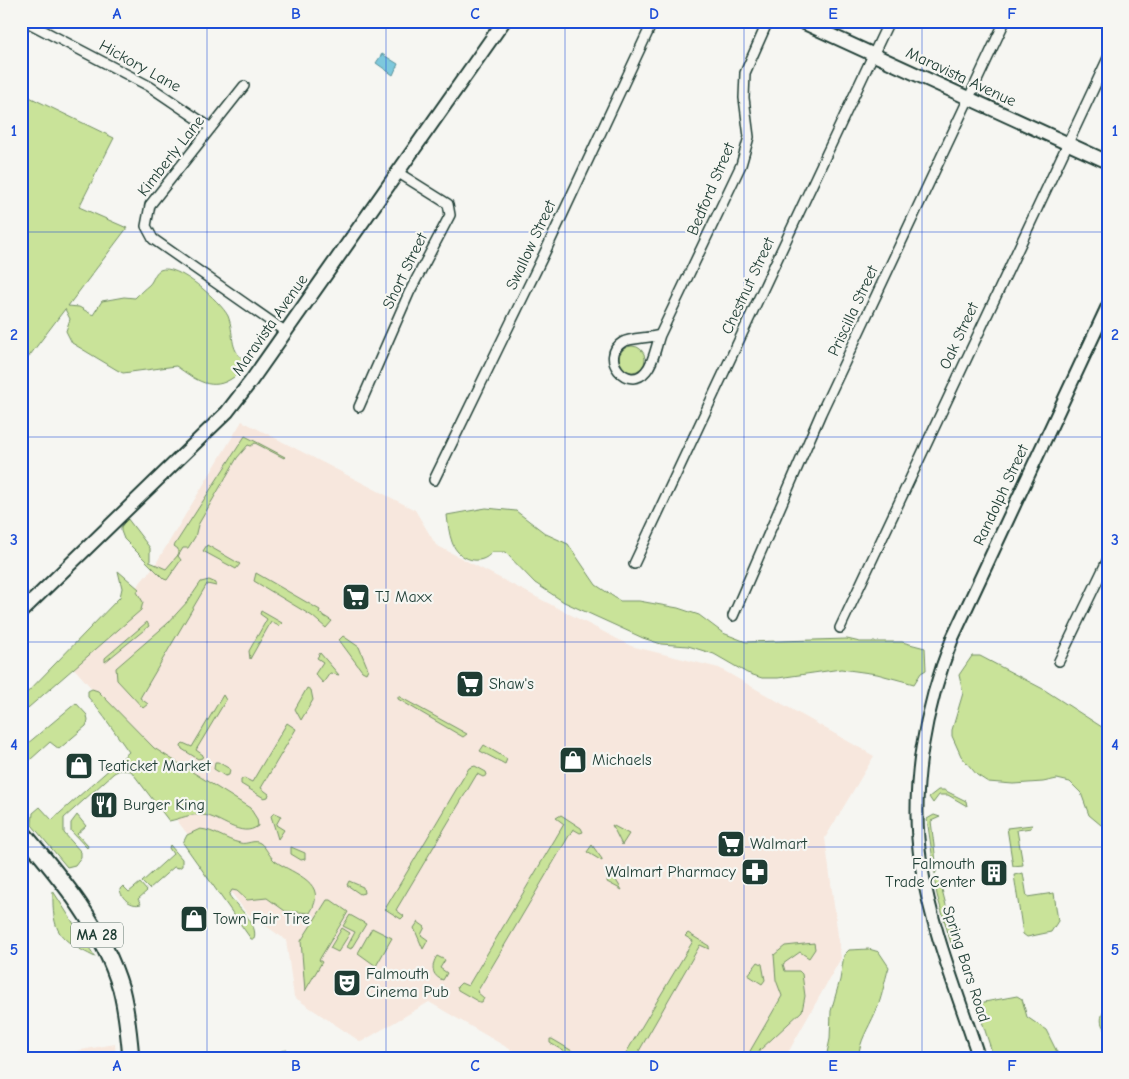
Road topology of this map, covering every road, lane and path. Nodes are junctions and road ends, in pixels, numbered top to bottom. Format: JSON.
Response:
{"nodes":[{"id":1,"x":25,"y":21,"type":"edge"},
{"id":2,"x":504,"y":21,"type":"edge"},
{"id":3,"x":653,"y":21,"type":"edge"},
{"id":4,"x":768,"y":21,"type":"edge"},
{"id":5,"x":800,"y":21,"type":"edge"},
{"id":6,"x":889,"y":21,"type":"edge"},
{"id":7,"x":1006,"y":21,"type":"edge"},
{"id":8,"x":873,"y":55,"type":"junction"},
{"id":9,"x":1108,"y":58,"type":"edge"},
{"id":10,"x":244,"y":86,"type":"dead end"},
{"id":11,"x":970,"y":100,"type":"junction"},
{"id":12,"x":210,"y":128,"type":"junction"},
{"id":13,"x":1066,"y":144,"type":"junction"},
{"id":14,"x":1108,"y":162,"type":"edge"},
{"id":15,"x":397,"y":172,"type":"junction"},
{"id":16,"x":1108,"y":305,"type":"edge"},
{"id":17,"x":286,"y":332,"type":"junction"},
{"id":18,"x":660,"y":335,"type":"junction"},
{"id":19,"x":360,"y":408,"type":"dead end"},
{"id":20,"x":434,"y":480,"type":"dead end"},
{"id":21,"x":1108,"y":559,"type":"edge"},
{"id":22,"x":634,"y":564,"type":"dead end"},
{"id":23,"x":21,"y":612,"type":"edge"},
{"id":24,"x":733,"y":616,"type":"dead end"},
{"id":25,"x":840,"y":628,"type":"dead end"},
{"id":26,"x":1059,"y":662,"type":"dead end"},
{"id":27,"x":931,"y":701,"type":"joint"},
{"id":28,"x":21,"y":831,"type":"edge"},
{"id":29,"x":131,"y":1058,"type":"edge"},
{"id":30,"x":979,"y":1058,"type":"edge"}],
"edges":[{"from":1,"to":12,"type":"street","name":"Hickory Lane"},
{"from":2,"to":15,"type":"main road","name":"Maravista Avenue"},
{"from":3,"to":20,"type":"street","name":"Swallow Street"},
{"from":4,"to":18,"type":"street","name":"Bedford Street"},
{"from":5,"to":8,"type":"main road","name":"Maravista Avenue"},
{"from":6,"to":8,"type":"street","name":"Chestnut Street"},
{"from":7,"to":11,"type":"street","name":"Priscilla Street"},
{"from":8,"to":11,"type":"main road","name":"Maravista Avenue"},
{"from":8,"to":22,"type":"street","name":"Chestnut Street"},
{"from":9,"to":13,"type":"street","name":"Oak Street"},
{"from":10,"to":12,"type":"street","name":"Kimberly Lane"},
{"from":11,"to":13,"type":"main road","name":"Maravista Avenue"},
{"from":11,"to":24,"type":"street","name":"Priscilla Street"},
{"from":12,"to":17,"type":"street","name":"Kimberly Lane"},
{"from":13,"to":14,"type":"main road","name":"Maravista Avenue"},
{"from":13,"to":25,"type":"street","name":"Oak Street"},
{"from":15,"to":17,"type":"main road","name":"Maravista Avenue"},
{"from":15,"to":19,"type":"street","name":"Short Street"},
{"from":16,"to":27,"type":"street","name":"Randolph Street"},
{"from":17,"to":23,"type":"main road","name":"Maravista Avenue"},
{"from":18,"to":18,"type":"street","name":"Bedford Street"},
{"from":21,"to":26,"type":"street"},
{"from":27,"to":30,"type":"street","name":"Spring Bars Road"},
{"from":28,"to":29,"type":"main road","number":"MA 28"}]}
